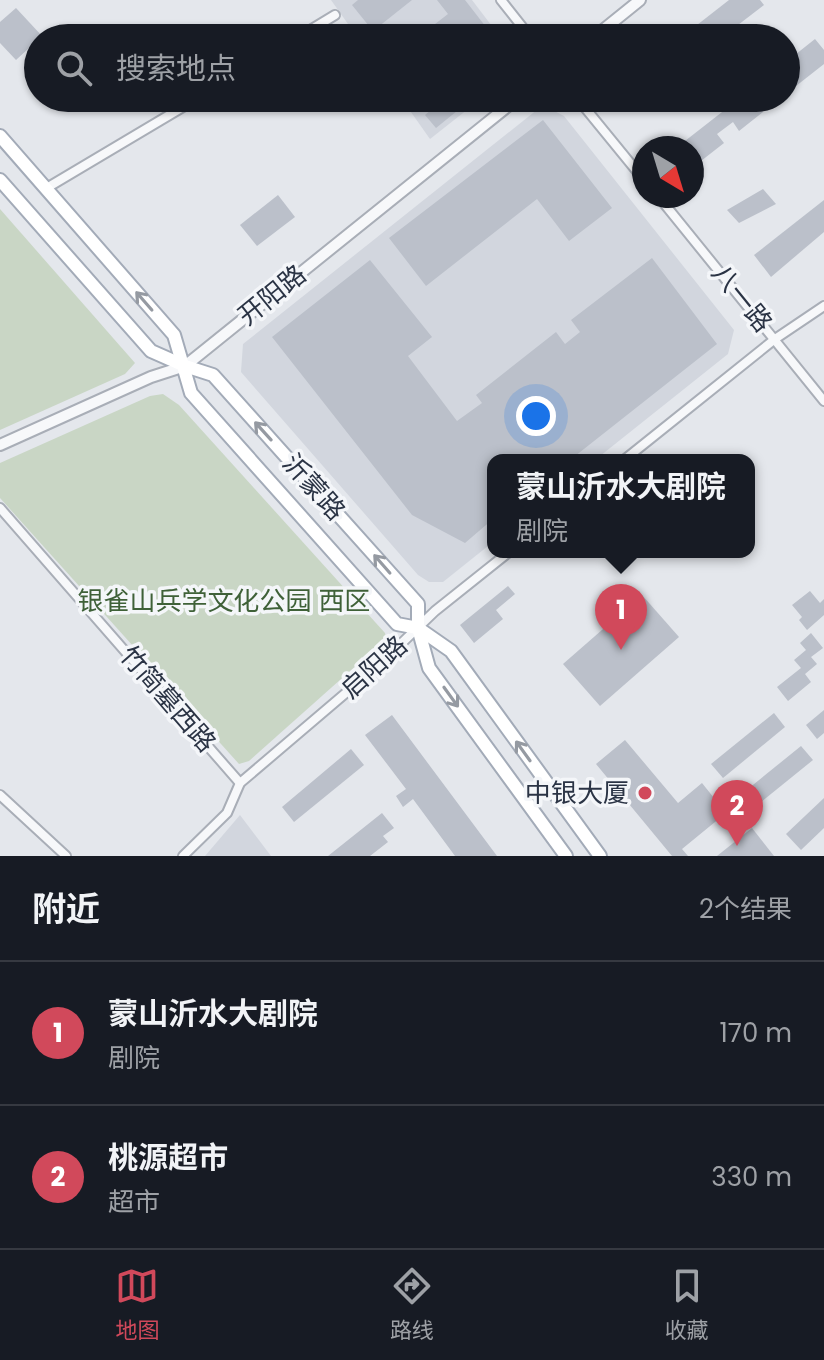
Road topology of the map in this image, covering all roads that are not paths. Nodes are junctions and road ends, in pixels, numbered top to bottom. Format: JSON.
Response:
{"nodes":[{"id":1,"x":501,"y":0,"type":"edge"},
{"id":2,"x":640,"y":0,"type":"edge"},
{"id":3,"x":335,"y":15,"type":"dead end"},
{"id":4,"x":320,"y":24,"type":"edge"},
{"id":5,"x":520,"y":24,"type":"edge"},
{"id":6,"x":610,"y":24,"type":"edge"},
{"id":7,"x":174,"y":112,"type":"edge"},
{"id":8,"x":501,"y":112,"type":"edge"},
{"id":9,"x":588,"y":112,"type":"edge"},
{"id":10,"x":0,"y":136,"type":"edge"},
{"id":11,"x":632,"y":165,"type":"edge"},
{"id":12,"x":0,"y":180,"type":"edge"},
{"id":13,"x":45,"y":189,"type":"junction"},
{"id":14,"x":668,"y":208,"type":"edge"},
{"id":15,"x":824,"y":306,"type":"edge"},
{"id":16,"x":775,"y":339,"type":"junction"},
{"id":17,"x":185,"y":366,"type":"junction"},
{"id":18,"x":824,"y":401,"type":"edge"},
{"id":19,"x":0,"y":445,"type":"edge"},
{"id":20,"x":631,"y":454,"type":"edge"},
{"id":21,"x":0,"y":508,"type":"edge"},
{"id":22,"x":501,"y":558,"type":"edge"},
{"id":23,"x":418,"y":628,"type":"junction"},
{"id":24,"x":240,"y":783,"type":"junction"},
{"id":25,"x":0,"y":795,"type":"edge"},
{"id":26,"x":66,"y":856,"type":"edge"},
{"id":27,"x":183,"y":856,"type":"edge"},
{"id":28,"x":566,"y":856,"type":"edge"},
{"id":29,"x":600,"y":856,"type":"edge"}],
"edges":[{"from":1,"to":5,"type":"street"},
{"from":2,"to":6,"type":"street"},
{"from":3,"to":4,"type":"street"},
{"from":7,"to":13,"type":"street"},
{"from":8,"to":17,"type":"street","name":"开阳路"},
{"from":9,"to":11,"type":"street"},
{"from":10,"to":13,"type":"main road","name":"沂蒙路"},
{"from":12,"to":17,"type":"main road","name":"沂蒙路"},
{"from":17,"to":13,"type":"main road","name":"沂蒙路","one_way":true},
{"from":14,"to":16,"type":"street","name":"八一路"},
{"from":15,"to":16,"type":"street"},
{"from":16,"to":18,"type":"street","name":"八一路"},
{"from":16,"to":20,"type":"street"},
{"from":17,"to":19,"type":"street","name":"开阳路"},
{"from":17,"to":23,"type":"main road","name":"沂蒙路"},
{"from":23,"to":17,"type":"main road","name":"沂蒙路","one_way":true},
{"from":21,"to":24,"type":"street","name":"竹简墓西路"},
{"from":22,"to":23,"type":"street","name":"启阳路"},
{"from":23,"to":24,"type":"street","name":"启阳路"},
{"from":23,"to":28,"type":"main road","name":"沂蒙路","one_way":true},
{"from":29,"to":23,"type":"main road","name":"沂蒙路","one_way":true},
{"from":24,"to":27,"type":"street"},
{"from":25,"to":26,"type":"street"}]}
